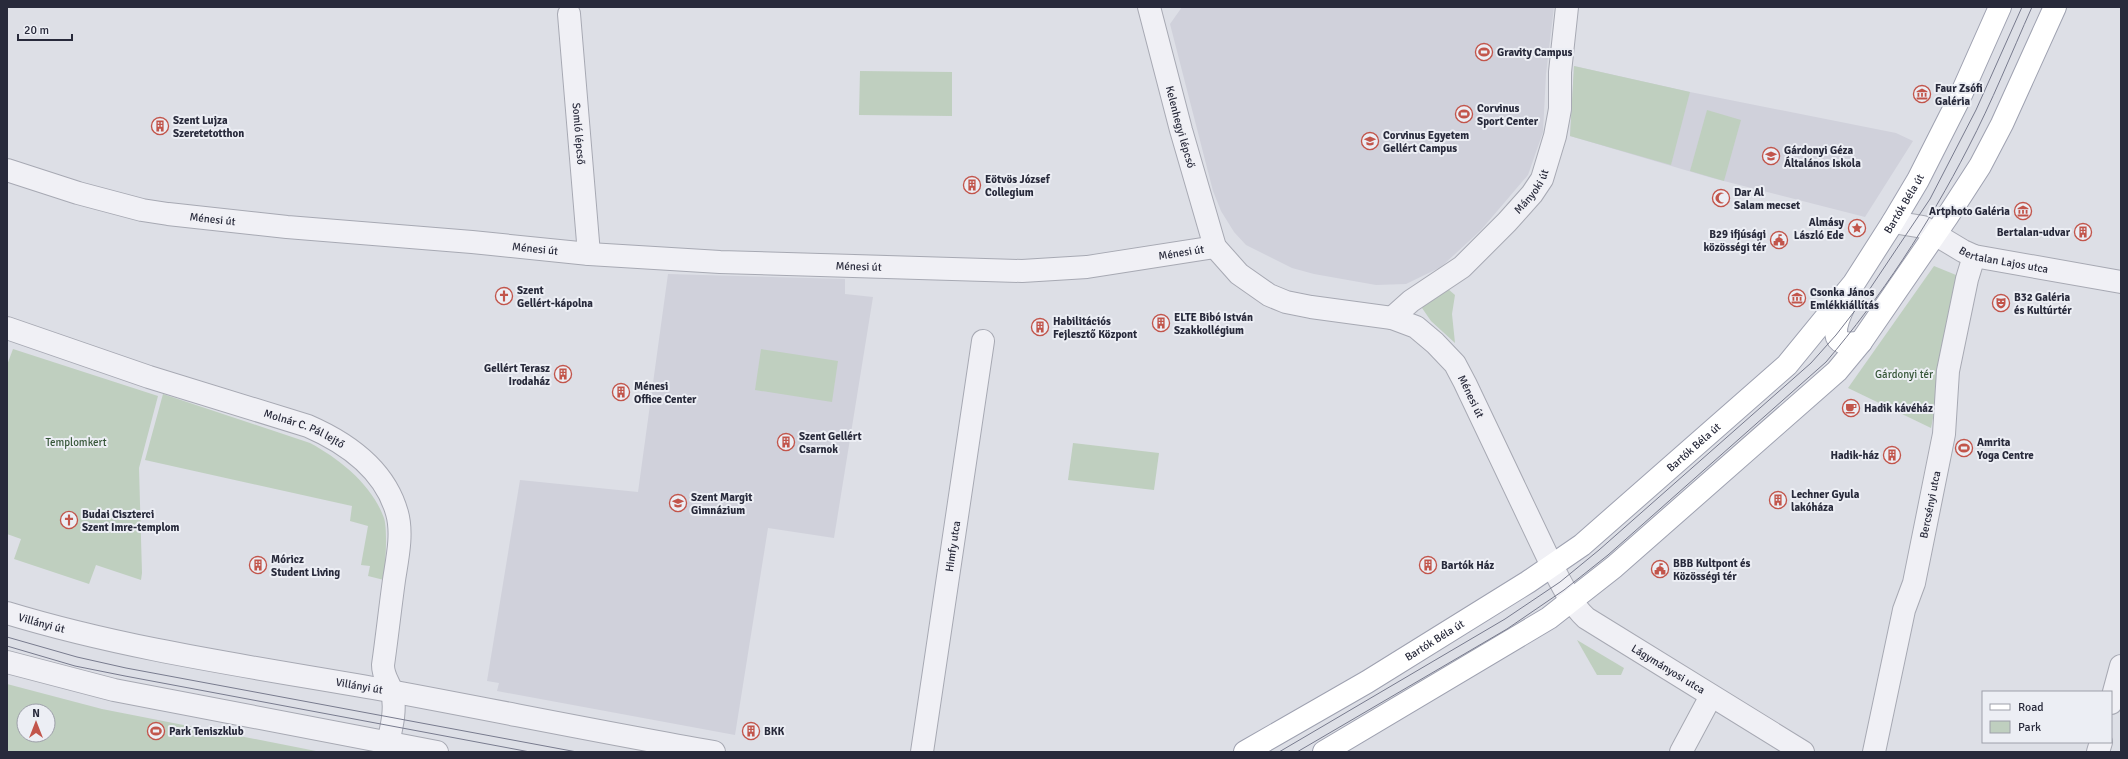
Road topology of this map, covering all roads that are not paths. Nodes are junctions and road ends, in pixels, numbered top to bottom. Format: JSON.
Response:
{"nodes":[{"id":1,"x":1148,"y":7,"type":"edge"},
{"id":2,"x":1567,"y":7,"type":"edge"},
{"id":3,"x":2000,"y":7,"type":"edge"},
{"id":4,"x":2054,"y":7,"type":"edge"},
{"id":5,"x":569,"y":14,"type":"dead end"},
{"id":6,"x":7,"y":170,"type":"edge"},
{"id":7,"x":1893,"y":222,"type":"junction"},
{"id":8,"x":1936,"y":233,"type":"junction"},
{"id":9,"x":1215,"y":247,"type":"junction"},
{"id":10,"x":589,"y":254,"type":"junction"},
{"id":11,"x":1974,"y":256,"type":"junction"},
{"id":12,"x":2121,"y":282,"type":"edge"},
{"id":13,"x":1854,"y":283,"type":"junction"},
{"id":14,"x":1392,"y":318,"type":"junction"},
{"id":15,"x":7,"y":328,"type":"edge"},
{"id":16,"x":983,"y":341,"type":"dead end"},
{"id":17,"x":1861,"y":342,"type":"junction"},
{"id":18,"x":1552,"y":566,"type":"junction"},
{"id":19,"x":1572,"y":602,"type":"junction"},
{"id":20,"x":7,"y":613,"type":"edge"},
{"id":21,"x":7,"y":662,"type":"edge"},
{"id":22,"x":2121,"y":666,"type":"edge"},
{"id":23,"x":392,"y":692,"type":"junction"},
{"id":24,"x":1711,"y":696,"type":"junction"},
{"id":25,"x":2112,"y":699,"type":"edge"},
{"id":26,"x":387,"y":747,"type":"edge"},
{"id":27,"x":437,"y":752,"type":"edge"},
{"id":28,"x":714,"y":752,"type":"edge"},
{"id":29,"x":922,"y":752,"type":"edge"},
{"id":30,"x":1245,"y":752,"type":"edge"},
{"id":31,"x":1324,"y":752,"type":"edge"},
{"id":32,"x":1681,"y":752,"type":"edge"},
{"id":33,"x":1803,"y":752,"type":"edge"},
{"id":34,"x":1874,"y":752,"type":"edge"}],
"edges":[{"from":1,"to":9,"type":"street","name":"Kelenhegyi lépcső"},
{"from":2,"to":14,"type":"street","name":"Mányoki út"},
{"from":3,"to":7,"type":"main road","name":"Bartók Béla út"},
{"from":4,"to":8,"type":"main road"},
{"from":5,"to":10,"type":"street","name":"Somló lépcső"},
{"from":6,"to":10,"type":"street","name":"Ménesi út"},
{"from":7,"to":8,"type":"street","name":"Bertalan Lajos utca"},
{"from":7,"to":13,"type":"main road","name":"Bartók Béla út"},
{"from":8,"to":11,"type":"street","name":"Bertalan Lajos utca"},
{"from":8,"to":17,"type":"main road"},
{"from":9,"to":10,"type":"street","name":"Ménesi út"},
{"from":9,"to":14,"type":"street","name":"Ménesi út"},
{"from":11,"to":12,"type":"street","name":"Bertalan Lajos utca"},
{"from":11,"to":34,"type":"street","name":"Bercsényi utca"},
{"from":13,"to":17,"type":"main road"},
{"from":13,"to":18,"type":"main road","name":"Bartók Béla út"},
{"from":14,"to":18,"type":"street","name":"Ménesi út"},
{"from":15,"to":23,"type":"street","name":"Molnár C. Pál lejtő"},
{"from":16,"to":29,"type":"street","name":"Himfy utca"},
{"from":17,"to":19,"type":"main road"},
{"from":18,"to":19,"type":"street","name":"Lágymányosi utca"},
{"from":18,"to":30,"type":"main road","name":"Bartók Béla út"},
{"from":19,"to":24,"type":"street","name":"Lágymányosi utca"},
{"from":19,"to":31,"type":"main road"},
{"from":20,"to":23,"type":"street","name":"Villányi út"},
{"from":21,"to":26,"type":"street"},
{"from":22,"to":25,"type":"street"},
{"from":23,"to":26,"type":"street"},
{"from":23,"to":28,"type":"street","name":"Villányi út"},
{"from":24,"to":32,"type":"street"},
{"from":24,"to":33,"type":"street","name":"Lágymányosi utca"},
{"from":26,"to":27,"type":"street"}]}
